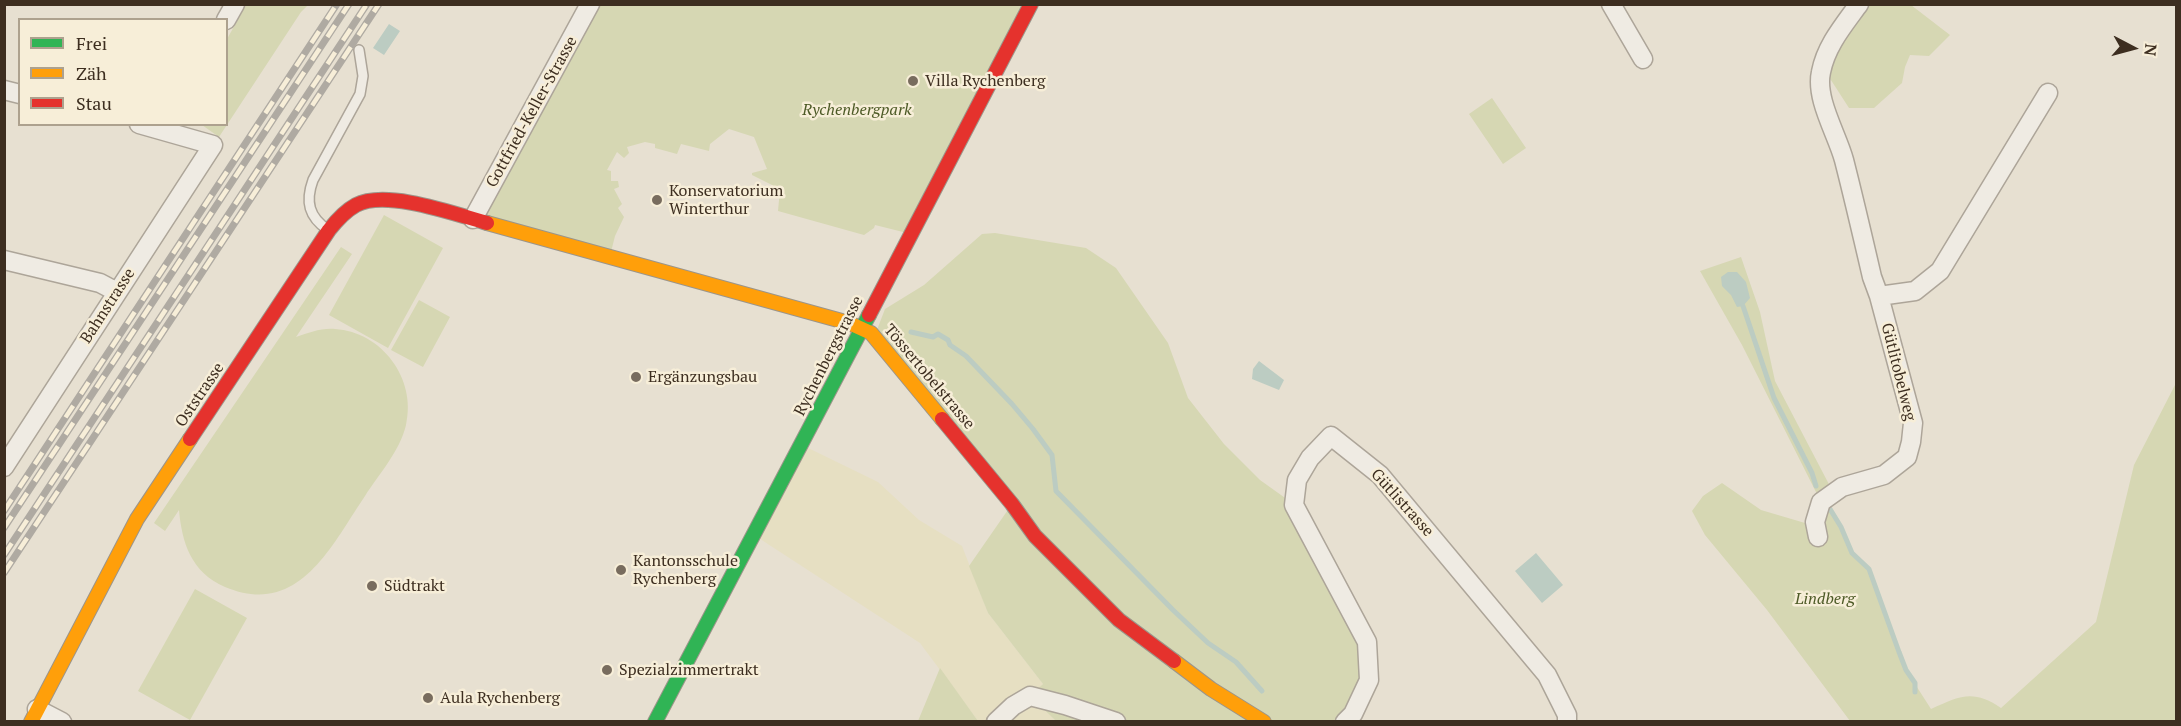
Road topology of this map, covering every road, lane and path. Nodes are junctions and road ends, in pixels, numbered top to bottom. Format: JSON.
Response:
{"nodes":[{"id":1,"x":235,"y":4,"type":"edge"},
{"id":2,"x":590,"y":4,"type":"edge"},
{"id":3,"x":1031,"y":4,"type":"edge"},
{"id":4,"x":1611,"y":4,"type":"edge"},
{"id":5,"x":1859,"y":4,"type":"edge"},
{"id":6,"x":227,"y":18,"type":"edge"},
{"id":7,"x":359,"y":50,"type":"dead end"},
{"id":8,"x":1643,"y":59,"type":"dead end"},
{"id":9,"x":2048,"y":93,"type":"dead end"},
{"id":10,"x":168,"y":128,"type":"edge"},
{"id":11,"x":473,"y":219,"type":"junction"},
{"id":12,"x":329,"y":230,"type":"junction"},
{"id":13,"x":4,"y":260,"type":"edge"},
{"id":14,"x":117,"y":292,"type":"junction"},
{"id":15,"x":1879,"y":296,"type":"junction"},
{"id":16,"x":862,"y":328,"type":"junction"},
{"id":17,"x":10,"y":447,"type":"edge"},
{"id":18,"x":4,"y":467,"type":"edge"},
{"id":19,"x":1818,"y":537,"type":"dead end"},
{"id":20,"x":34,"y":715,"type":"edge"},
{"id":21,"x":62,"y":722,"type":"edge"},
{"id":22,"x":655,"y":722,"type":"edge"},
{"id":23,"x":996,"y":722,"type":"edge"},
{"id":24,"x":1116,"y":722,"type":"edge"},
{"id":25,"x":1264,"y":722,"type":"edge"},
{"id":26,"x":1345,"y":722,"type":"edge"},
{"id":27,"x":1567,"y":722,"type":"edge"}],
"edges":[{"from":1,"to":6,"type":"street"},
{"from":2,"to":11,"type":"street","name":"Gottfried-Keller-Strasse"},
{"from":3,"to":16,"type":"street","name":"Rychenbergstrasse"},
{"from":4,"to":8,"type":"street"},
{"from":5,"to":15,"type":"street","name":"Gütlitobelweg"},
{"from":7,"to":12,"type":"lane"},
{"from":9,"to":15,"type":"street"},
{"from":10,"to":14,"type":"street","name":"Bahnstrasse"},
{"from":11,"to":12,"type":"street","name":"Oststrasse"},
{"from":11,"to":16,"type":"street","name":"Tössertobelstrasse"},
{"from":12,"to":20,"type":"street","name":"Oststrasse"},
{"from":13,"to":14,"type":"street"},
{"from":14,"to":17,"type":"street","name":"Bahnstrasse"},
{"from":15,"to":19,"type":"street","name":"Gütlitobelweg"},
{"from":16,"to":22,"type":"street","name":"Rychenbergstrasse"},
{"from":16,"to":25,"type":"street","name":"Tössertobelstrasse"},
{"from":17,"to":18,"type":"street","name":"Bahnstrasse"},
{"from":20,"to":21,"type":"street"},
{"from":23,"to":24,"type":"street"},
{"from":26,"to":27,"type":"street","name":"Gütlistrasse"}]}
